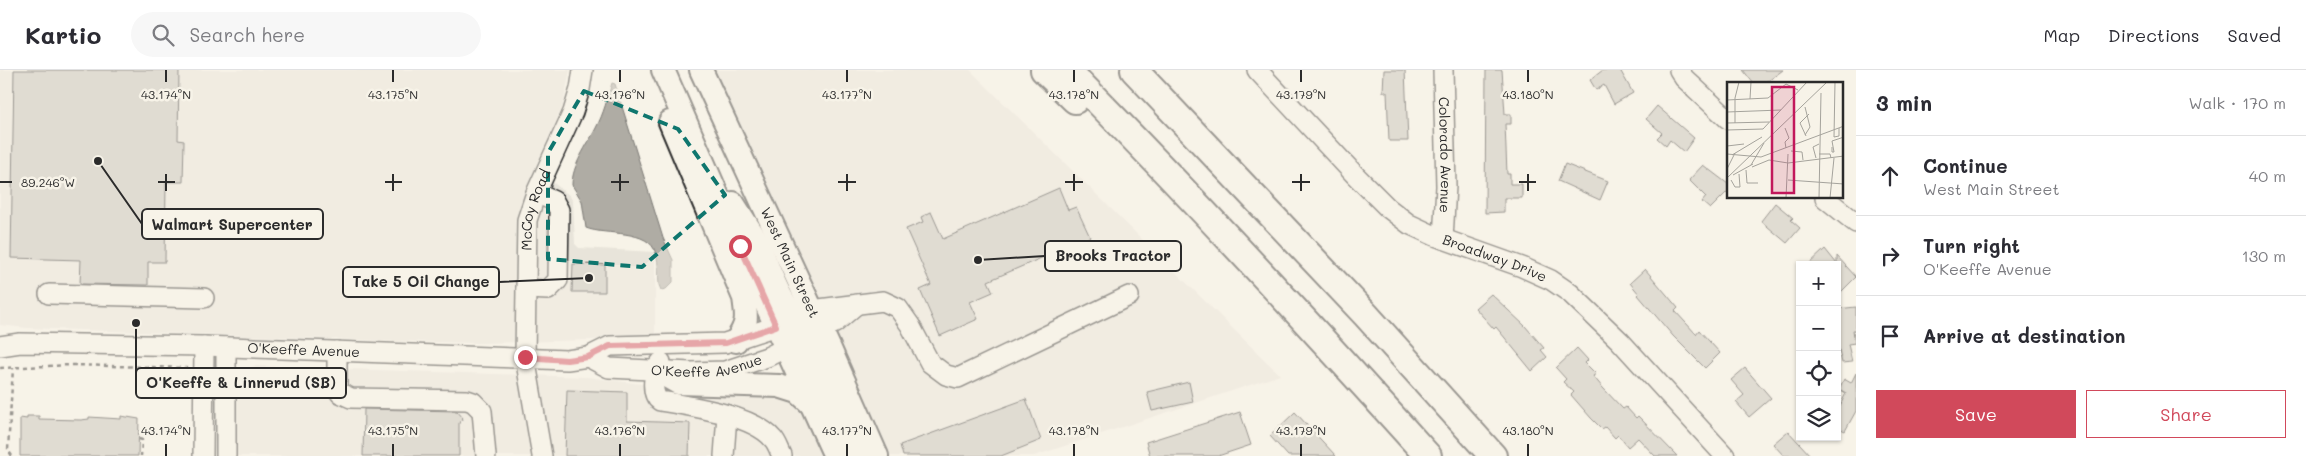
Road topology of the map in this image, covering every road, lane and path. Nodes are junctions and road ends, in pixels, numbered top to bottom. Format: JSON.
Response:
{"nodes":[{"id":1,"x":583,"y":70,"type":"edge"},
{"id":2,"x":649,"y":70,"type":"edge"},
{"id":3,"x":663,"y":70,"type":"edge"},
{"id":4,"x":700,"y":70,"type":"edge"},
{"id":5,"x":1044,"y":70,"type":"edge"},
{"id":6,"x":1067,"y":70,"type":"edge"},
{"id":7,"x":1134,"y":70,"type":"edge"},
{"id":8,"x":1257,"y":70,"type":"edge"},
{"id":9,"x":1443,"y":70,"type":"edge"},
{"id":10,"x":1679,"y":70,"type":"edge"},
{"id":11,"x":1727,"y":118,"type":"edge"},
{"id":12,"x":536,"y":193,"type":"junction"},
{"id":13,"x":1826,"y":199,"type":"edge"},
{"id":14,"x":1856,"y":223,"type":"edge"},
{"id":15,"x":1443,"y":239,"type":"junction"},
{"id":16,"x":1260,"y":273,"type":"junction"},
{"id":17,"x":526,"y":289,"type":"junction"},
{"id":18,"x":49,"y":294,"type":"dead end"},
{"id":19,"x":1129,"y":296,"type":"dead end"},
{"id":20,"x":204,"y":298,"type":"dead end"},
{"id":21,"x":799,"y":328,"type":"junction"},
{"id":22,"x":0,"y":336,"type":"edge"},
{"id":23,"x":731,"y":342,"type":"junction"},
{"id":24,"x":20,"y":343,"type":"junction"},
{"id":25,"x":0,"y":346,"type":"edge"},
{"id":26,"x":204,"y":346,"type":"junction"},
{"id":27,"x":226,"y":347,"type":"junction"},
{"id":28,"x":337,"y":351,"type":"junction"},
{"id":29,"x":525,"y":357,"type":"junction"},
{"id":30,"x":588,"y":357,"type":"junction"},
{"id":31,"x":0,"y":368,"type":"edge"},
{"id":32,"x":13,"y":368,"type":"junction"},
{"id":33,"x":186,"y":368,"type":"dead end"},
{"id":34,"x":657,"y":371,"type":"junction"},
{"id":35,"x":810,"y":403,"type":"junction"},
{"id":36,"x":727,"y":415,"type":"junction"},
{"id":37,"x":139,"y":440,"type":"dead end"},
{"id":38,"x":12,"y":456,"type":"edge"},
{"id":39,"x":141,"y":456,"type":"edge"},
{"id":40,"x":203,"y":456,"type":"edge"},
{"id":41,"x":226,"y":456,"type":"edge"},
{"id":42,"x":486,"y":456,"type":"edge"},
{"id":43,"x":542,"y":456,"type":"edge"},
{"id":44,"x":724,"y":456,"type":"edge"},
{"id":45,"x":782,"y":456,"type":"edge"},
{"id":46,"x":835,"y":456,"type":"edge"},
{"id":47,"x":856,"y":456,"type":"edge"},
{"id":48,"x":877,"y":456,"type":"edge"},
{"id":49,"x":1428,"y":456,"type":"edge"},
{"id":50,"x":1493,"y":456,"type":"edge"},
{"id":51,"x":1725,"y":456,"type":"edge"}],
"edges":[{"from":1,"to":12,"type":"street","name":"McCoy Road"},
{"from":2,"to":23,"type":"main road"},
{"from":3,"to":21,"type":"main road","name":"West Main Street"},
{"from":4,"to":21,"type":"main road","name":"West Main Street"},
{"from":5,"to":16,"type":"highway"},
{"from":6,"to":16,"type":"highway"},
{"from":7,"to":50,"type":"highway"},
{"from":8,"to":15,"type":"street","name":"Broadway Drive"},
{"from":9,"to":15,"type":"street","name":"Colorado Avenue"},
{"from":10,"to":11,"type":"street"},
{"from":12,"to":17,"type":"street","name":"McCoy Road"},
{"from":12,"to":17,"type":"street"},
{"from":13,"to":14,"type":"street"},
{"from":15,"to":51,"type":"street","name":"Broadway Drive"},
{"from":16,"to":49,"type":"highway"},
{"from":17,"to":29,"type":"street","name":"McCoy Road"},
{"from":18,"to":20,"type":"street"},
{"from":19,"to":21,"type":"street"},
{"from":21,"to":23,"type":"street","name":"O'Keeffe Avenue"},
{"from":21,"to":34,"type":"street","name":"O'Keeffe Avenue"},
{"from":21,"to":35,"type":"main road","name":"West Main Street"},
{"from":21,"to":47,"type":"main road"},
{"from":21,"to":48,"type":"main road","name":"West Main Street"},
{"from":22,"to":24,"type":"street","name":"O'Keeffe Avenue"},
{"from":23,"to":30,"type":"street","name":"O'Keeffe Avenue"},
{"from":23,"to":34,"type":"street"},
{"from":24,"to":25,"type":"street","name":"O'Keeffe Avenue"},
{"from":24,"to":26,"type":"street","name":"O'Keeffe Avenue"},
{"from":26,"to":27,"type":"street","name":"O'Keeffe Avenue"},
{"from":26,"to":40,"type":"street"},
{"from":27,"to":28,"type":"street","name":"O'Keeffe Avenue"},
{"from":27,"to":41,"type":"street"},
{"from":28,"to":29,"type":"street","name":"O'Keeffe Avenue"},
{"from":28,"to":42,"type":"street"},
{"from":29,"to":30,"type":"street","name":"O'Keeffe Avenue"},
{"from":29,"to":43,"type":"street","name":"McCoy Road"},
{"from":30,"to":34,"type":"street","name":"O'Keeffe Avenue"},
{"from":31,"to":32,"type":"path"},
{"from":32,"to":33,"type":"path"},
{"from":32,"to":38,"type":"path"},
{"from":34,"to":35,"type":"main road"},
{"from":34,"to":36,"type":"street"},
{"from":35,"to":46,"type":"main road","name":"West Main Street"},
{"from":36,"to":44,"type":"street"},
{"from":36,"to":45,"type":"street"},
{"from":37,"to":39,"type":"path"}]}
